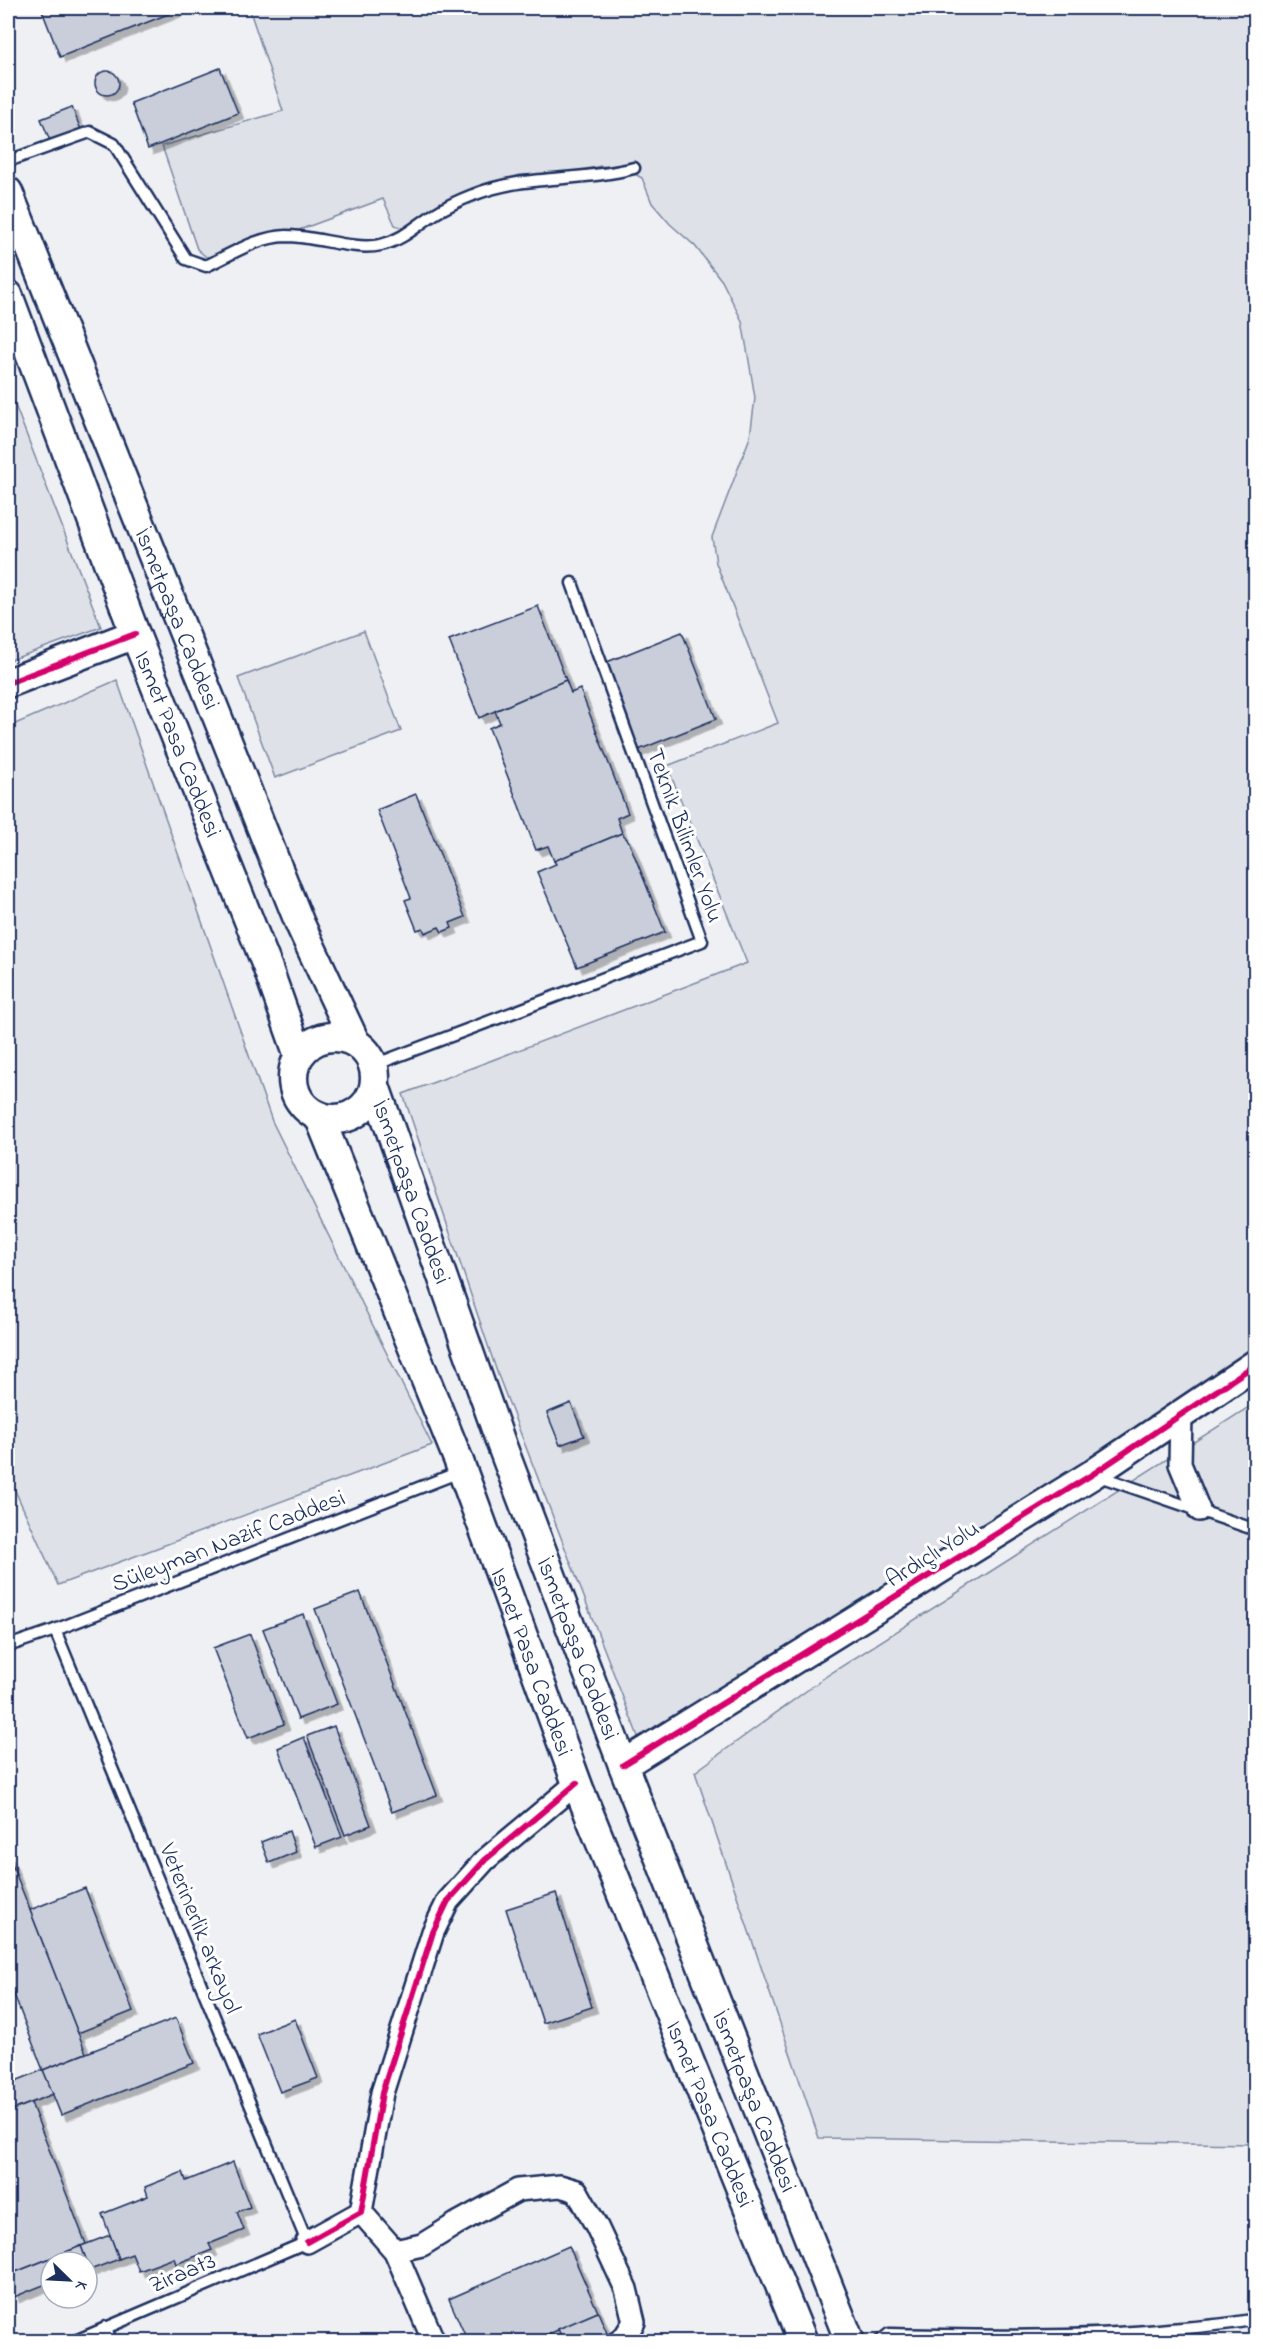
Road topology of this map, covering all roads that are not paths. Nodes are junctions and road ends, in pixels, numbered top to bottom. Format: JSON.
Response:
{"nodes":[{"id":1,"x":8,"y":161,"type":"edge"},
{"id":2,"x":634,"y":168,"type":"dead end"},
{"id":3,"x":8,"y":192,"type":"edge"},
{"id":4,"x":8,"y":295,"type":"edge"},
{"id":5,"x":572,"y":583,"type":"dead end"},
{"id":6,"x":135,"y":634,"type":"junction"},
{"id":7,"x":8,"y":683,"type":"edge"},
{"id":8,"x":355,"y":1042,"type":"junction"},
{"id":9,"x":299,"y":1056,"type":"junction"},
{"id":10,"x":374,"y":1076,"type":"junction"},
{"id":11,"x":319,"y":1116,"type":"junction"},
{"id":12,"x":1256,"y":1364,"type":"edge"},
{"id":13,"x":1182,"y":1414,"type":"junction"},
{"id":14,"x":462,"y":1471,"type":"junction"},
{"id":15,"x":1093,"y":1474,"type":"junction"},
{"id":16,"x":1199,"y":1510,"type":"junction"},
{"id":17,"x":1256,"y":1530,"type":"edge"},
{"id":18,"x":56,"y":1630,"type":"junction"},
{"id":19,"x":8,"y":1646,"type":"edge"},
{"id":20,"x":623,"y":1765,"type":"junction"},
{"id":21,"x":576,"y":1783,"type":"junction"},
{"id":22,"x":361,"y":2212,"type":"junction"},
{"id":23,"x":307,"y":2242,"type":"junction"},
{"id":24,"x":395,"y":2251,"type":"junction"},
{"id":25,"x":1256,"y":2319,"type":"edge"},
{"id":26,"x":106,"y":2327,"type":"junction"},
{"id":27,"x":1186,"y":2328,"type":"junction"},
{"id":28,"x":73,"y":2342,"type":"edge"},
{"id":29,"x":111,"y":2342,"type":"edge"},
{"id":30,"x":434,"y":2342,"type":"edge"},
{"id":31,"x":618,"y":2342,"type":"edge"},
{"id":32,"x":803,"y":2342,"type":"edge"},
{"id":33,"x":850,"y":2342,"type":"edge"},
{"id":34,"x":879,"y":2342,"type":"edge"},
{"id":35,"x":1152,"y":2342,"type":"edge"}],
"edges":[{"from":1,"to":2,"type":"lane"},
{"from":3,"to":8,"type":"main road","name":"İsmetpaşa Caddesi"},
{"from":4,"to":6,"type":"main road","name":"Ismet Pasa Caddesi"},
{"from":5,"to":10,"type":"lane","name":"Teknik Bilimler Yolu"},
{"from":6,"to":7,"type":"main road"},
{"from":6,"to":9,"type":"main road","name":"Ismet Pasa Caddesi"},
{"from":8,"to":9,"type":"main road"},
{"from":8,"to":10,"type":"main road"},
{"from":9,"to":11,"type":"main road"},
{"from":10,"to":11,"type":"main road"},
{"from":10,"to":20,"type":"main road","name":"İsmetpaşa Caddesi"},
{"from":11,"to":14,"type":"main road","name":"Ismet Pasa Caddesi"},
{"from":12,"to":13,"type":"main road","name":"Ardıçlı Yolu"},
{"from":13,"to":15,"type":"main road","name":"Ardıçlı Yolu"},
{"from":13,"to":16,"type":"street"},
{"from":14,"to":18,"type":"lane","name":"Süleyman Nazif Caddesi"},
{"from":14,"to":21,"type":"main road","name":"Ismet Pasa Caddesi"},
{"from":15,"to":16,"type":"lane"},
{"from":15,"to":20,"type":"main road","name":"Ardıçlı Yolu"},
{"from":16,"to":17,"type":"lane"},
{"from":18,"to":19,"type":"lane","name":"Süleyman Nazif Caddesi"},
{"from":18,"to":23,"type":"lane","name":"Veterinerlik arkayol"},
{"from":20,"to":33,"type":"main road","name":"İsmetpaşa Caddesi"},
{"from":21,"to":22,"type":"street"},
{"from":21,"to":32,"type":"main road","name":"Ismet Pasa Caddesi"},
{"from":22,"to":23,"type":"street"},
{"from":22,"to":24,"type":"street"},
{"from":23,"to":26,"type":"lane","name":"Ziraat3"},
{"from":24,"to":30,"type":"street"},
{"from":24,"to":31,"type":"street"},
{"from":25,"to":27,"type":"lane"},
{"from":26,"to":28,"type":"lane","name":"Ziraat3"},
{"from":26,"to":29,"type":"lane"},
{"from":27,"to":34,"type":"lane"},
{"from":27,"to":35,"type":"lane"}]}
